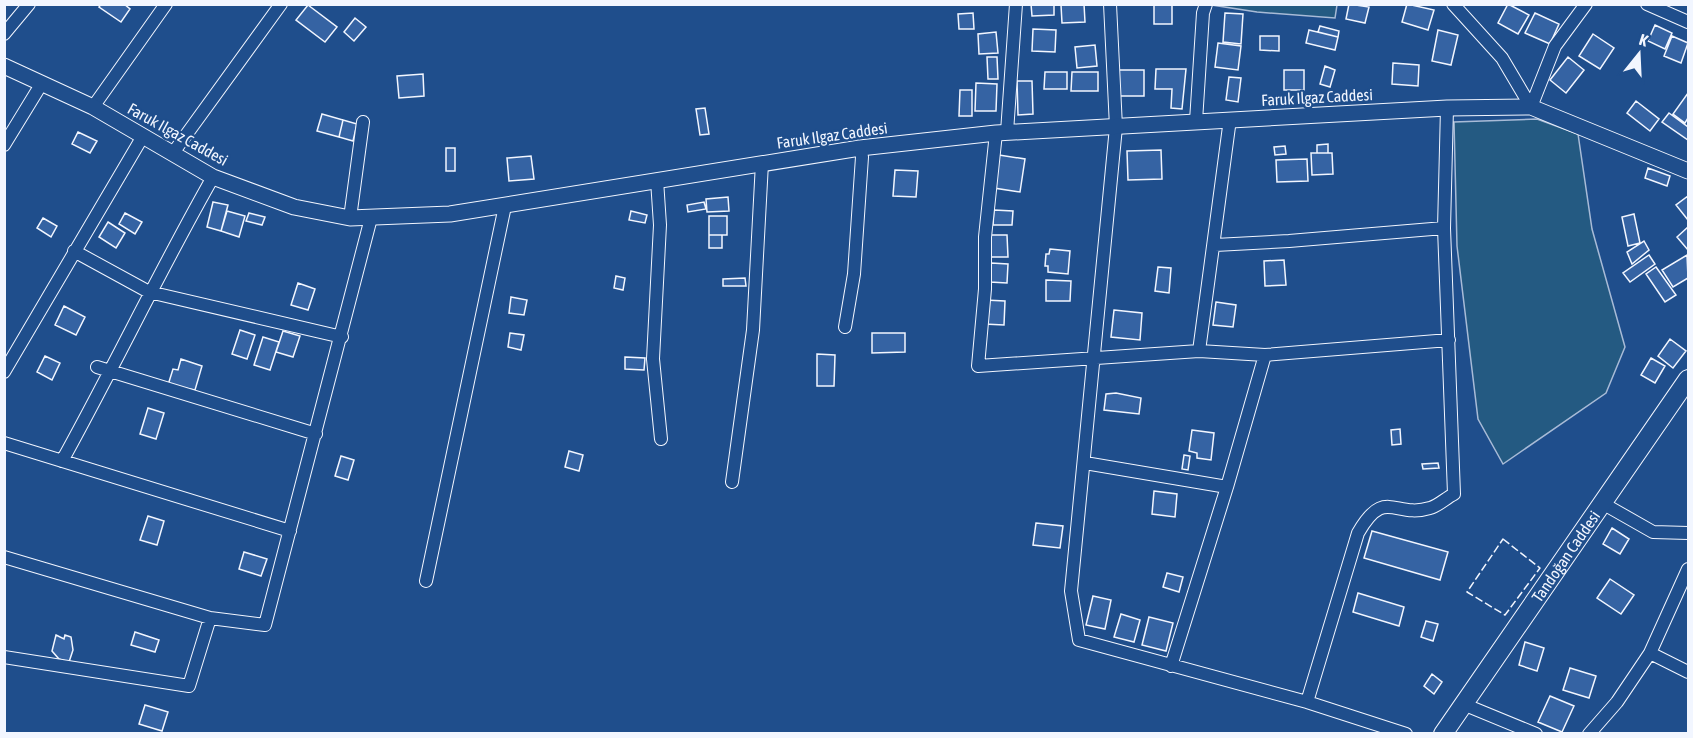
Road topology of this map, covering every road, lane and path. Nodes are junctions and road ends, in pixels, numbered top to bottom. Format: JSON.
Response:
{"nodes":[{"id":1,"x":29,"y":4,"type":"edge"},
{"id":2,"x":166,"y":4,"type":"edge"},
{"id":3,"x":281,"y":4,"type":"edge"},
{"id":4,"x":1016,"y":4,"type":"edge"},
{"id":5,"x":1110,"y":4,"type":"edge"},
{"id":6,"x":1206,"y":4,"type":"edge"},
{"id":7,"x":1453,"y":4,"type":"edge"},
{"id":8,"x":1587,"y":4,"type":"edge"},
{"id":9,"x":1647,"y":4,"type":"edge"},
{"id":10,"x":1689,"y":22,"type":"edge"},
{"id":11,"x":4,"y":34,"type":"edge"},
{"id":12,"x":4,"y":66,"type":"edge"},
{"id":13,"x":42,"y":83,"type":"junction"},
{"id":14,"x":93,"y":107,"type":"junction"},
{"id":15,"x":1531,"y":107,"type":"junction"},
{"id":16,"x":1447,"y":108,"type":"junction"},
{"id":17,"x":1230,"y":119,"type":"junction"},
{"id":18,"x":1196,"y":121,"type":"junction"},
{"id":19,"x":363,"y":122,"type":"dead end"},
{"id":20,"x":1116,"y":127,"type":"junction"},
{"id":21,"x":1001,"y":133,"type":"junction"},
{"id":22,"x":143,"y":136,"type":"junction"},
{"id":23,"x":4,"y":145,"type":"edge"},
{"id":24,"x":860,"y":148,"type":"junction"},
{"id":25,"x":173,"y":153,"type":"junction"},
{"id":26,"x":762,"y":163,"type":"junction"},
{"id":27,"x":1689,"y":171,"type":"edge"},
{"id":28,"x":213,"y":177,"type":"junction"},
{"id":29,"x":657,"y":180,"type":"junction"},
{"id":30,"x":505,"y":206,"type":"junction"},
{"id":31,"x":350,"y":218,"type":"junction"},
{"id":32,"x":371,"y":218,"type":"junction"},
{"id":33,"x":1444,"y":228,"type":"junction"},
{"id":34,"x":1215,"y":244,"type":"junction"},
{"id":35,"x":74,"y":251,"type":"junction"},
{"id":36,"x":149,"y":292,"type":"junction"},
{"id":37,"x":845,"y":327,"type":"dead end"},
{"id":38,"x":342,"y":337,"type":"junction"},
{"id":39,"x":1449,"y":340,"type":"junction"},
{"id":40,"x":1199,"y":351,"type":"junction"},
{"id":41,"x":1265,"y":356,"type":"junction"},
{"id":42,"x":1092,"y":360,"type":"junction"},
{"id":43,"x":97,"y":367,"type":"dead end"},
{"id":44,"x":112,"y":371,"type":"junction"},
{"id":45,"x":4,"y":372,"type":"edge"},
{"id":46,"x":1686,"y":389,"type":"edge"},
{"id":47,"x":316,"y":435,"type":"junction"},
{"id":48,"x":661,"y":439,"type":"dead end"},
{"id":49,"x":4,"y":443,"type":"edge"},
{"id":50,"x":62,"y":461,"type":"junction"},
{"id":51,"x":1085,"y":463,"type":"junction"},
{"id":52,"x":732,"y":482,"type":"dead end"},
{"id":53,"x":1227,"y":487,"type":"junction"},
{"id":54,"x":1602,"y":504,"type":"junction"},
{"id":55,"x":290,"y":531,"type":"junction"},
{"id":56,"x":1689,"y":533,"type":"edge"},
{"id":57,"x":4,"y":557,"type":"edge"},
{"id":58,"x":1689,"y":569,"type":"edge"},
{"id":59,"x":426,"y":581,"type":"dead end"},
{"id":60,"x":210,"y":618,"type":"junction"},
{"id":61,"x":1650,"y":653,"type":"junction"},
{"id":62,"x":4,"y":657,"type":"edge"},
{"id":63,"x":1171,"y":666,"type":"junction"},
{"id":64,"x":1689,"y":672,"type":"edge"},
{"id":65,"x":1307,"y":702,"type":"junction"},
{"id":66,"x":1464,"y":704,"type":"junction"},
{"id":67,"x":1406,"y":734,"type":"edge"},
{"id":68,"x":1443,"y":734,"type":"edge"},
{"id":69,"x":1536,"y":734,"type":"edge"},
{"id":70,"x":1589,"y":734,"type":"edge"}],
"edges":[{"from":1,"to":11,"type":"street"},
{"from":2,"to":14,"type":"street"},
{"from":3,"to":25,"type":"street"},
{"from":4,"to":21,"type":"street"},
{"from":5,"to":20,"type":"street"},
{"from":6,"to":18,"type":"street"},
{"from":7,"to":15,"type":"street"},
{"from":8,"to":15,"type":"street"},
{"from":9,"to":10,"type":"street"},
{"from":12,"to":13,"type":"street","name":"Faruk Ilgaz Caddesi"},
{"from":13,"to":14,"type":"street","name":"Faruk Ilgaz Caddesi"},
{"from":13,"to":23,"type":"street"},
{"from":14,"to":22,"type":"street","name":"Faruk Ilgaz Caddesi"},
{"from":15,"to":16,"type":"street","name":"Faruk Ilgaz Caddesi"},
{"from":15,"to":27,"type":"street","name":"Faruk Ilgaz Caddesi"},
{"from":16,"to":17,"type":"street","name":"Faruk Ilgaz Caddesi"},
{"from":16,"to":33,"type":"street"},
{"from":17,"to":18,"type":"street","name":"Faruk Ilgaz Caddesi"},
{"from":17,"to":34,"type":"street"},
{"from":18,"to":20,"type":"street","name":"Faruk Ilgaz Caddesi"},
{"from":19,"to":31,"type":"street"},
{"from":20,"to":21,"type":"street","name":"Faruk Ilgaz Caddesi"},
{"from":20,"to":42,"type":"street"},
{"from":21,"to":24,"type":"street","name":"Faruk Ilgaz Caddesi"},
{"from":21,"to":42,"type":"street"},
{"from":22,"to":25,"type":"street","name":"Faruk Ilgaz Caddesi"},
{"from":22,"to":35,"type":"street"},
{"from":24,"to":26,"type":"street","name":"Faruk Ilgaz Caddesi"},
{"from":24,"to":37,"type":"street"},
{"from":25,"to":28,"type":"street","name":"Faruk Ilgaz Caddesi"},
{"from":26,"to":29,"type":"street","name":"Faruk Ilgaz Caddesi"},
{"from":26,"to":52,"type":"street"},
{"from":28,"to":31,"type":"street","name":"Faruk Ilgaz Caddesi"},
{"from":28,"to":36,"type":"street"},
{"from":29,"to":30,"type":"street","name":"Faruk Ilgaz Caddesi"},
{"from":29,"to":48,"type":"street"},
{"from":30,"to":32,"type":"street","name":"Faruk Ilgaz Caddesi"},
{"from":30,"to":59,"type":"street"},
{"from":31,"to":32,"type":"street","name":"Faruk Ilgaz Caddesi"},
{"from":32,"to":38,"type":"street"},
{"from":33,"to":34,"type":"street"},
{"from":33,"to":39,"type":"street"},
{"from":34,"to":40,"type":"street"},
{"from":35,"to":36,"type":"street"},
{"from":35,"to":45,"type":"street"},
{"from":36,"to":38,"type":"street"},
{"from":36,"to":44,"type":"street"},
{"from":38,"to":47,"type":"street"},
{"from":39,"to":41,"type":"street"},
{"from":39,"to":65,"type":"street"},
{"from":40,"to":41,"type":"street"},
{"from":40,"to":42,"type":"street"},
{"from":41,"to":53,"type":"street"},
{"from":42,"to":51,"type":"street"},
{"from":43,"to":44,"type":"street"},
{"from":44,"to":47,"type":"street"},
{"from":44,"to":50,"type":"street"},
{"from":46,"to":54,"type":"main road","name":"Tandoğan Caddesi"},
{"from":47,"to":55,"type":"street"},
{"from":49,"to":50,"type":"street"},
{"from":50,"to":55,"type":"street"},
{"from":51,"to":53,"type":"street"},
{"from":51,"to":63,"type":"street"},
{"from":53,"to":63,"type":"street"},
{"from":54,"to":56,"type":"street"},
{"from":54,"to":66,"type":"main road","name":"Tandoğan Caddesi"},
{"from":55,"to":60,"type":"street"},
{"from":57,"to":60,"type":"street"},
{"from":58,"to":61,"type":"street"},
{"from":60,"to":62,"type":"street"},
{"from":61,"to":64,"type":"street"},
{"from":61,"to":70,"type":"street"},
{"from":63,"to":65,"type":"street"},
{"from":65,"to":67,"type":"street"},
{"from":66,"to":68,"type":"main road","name":"Tandoğan Caddesi"},
{"from":66,"to":69,"type":"street"}]}
